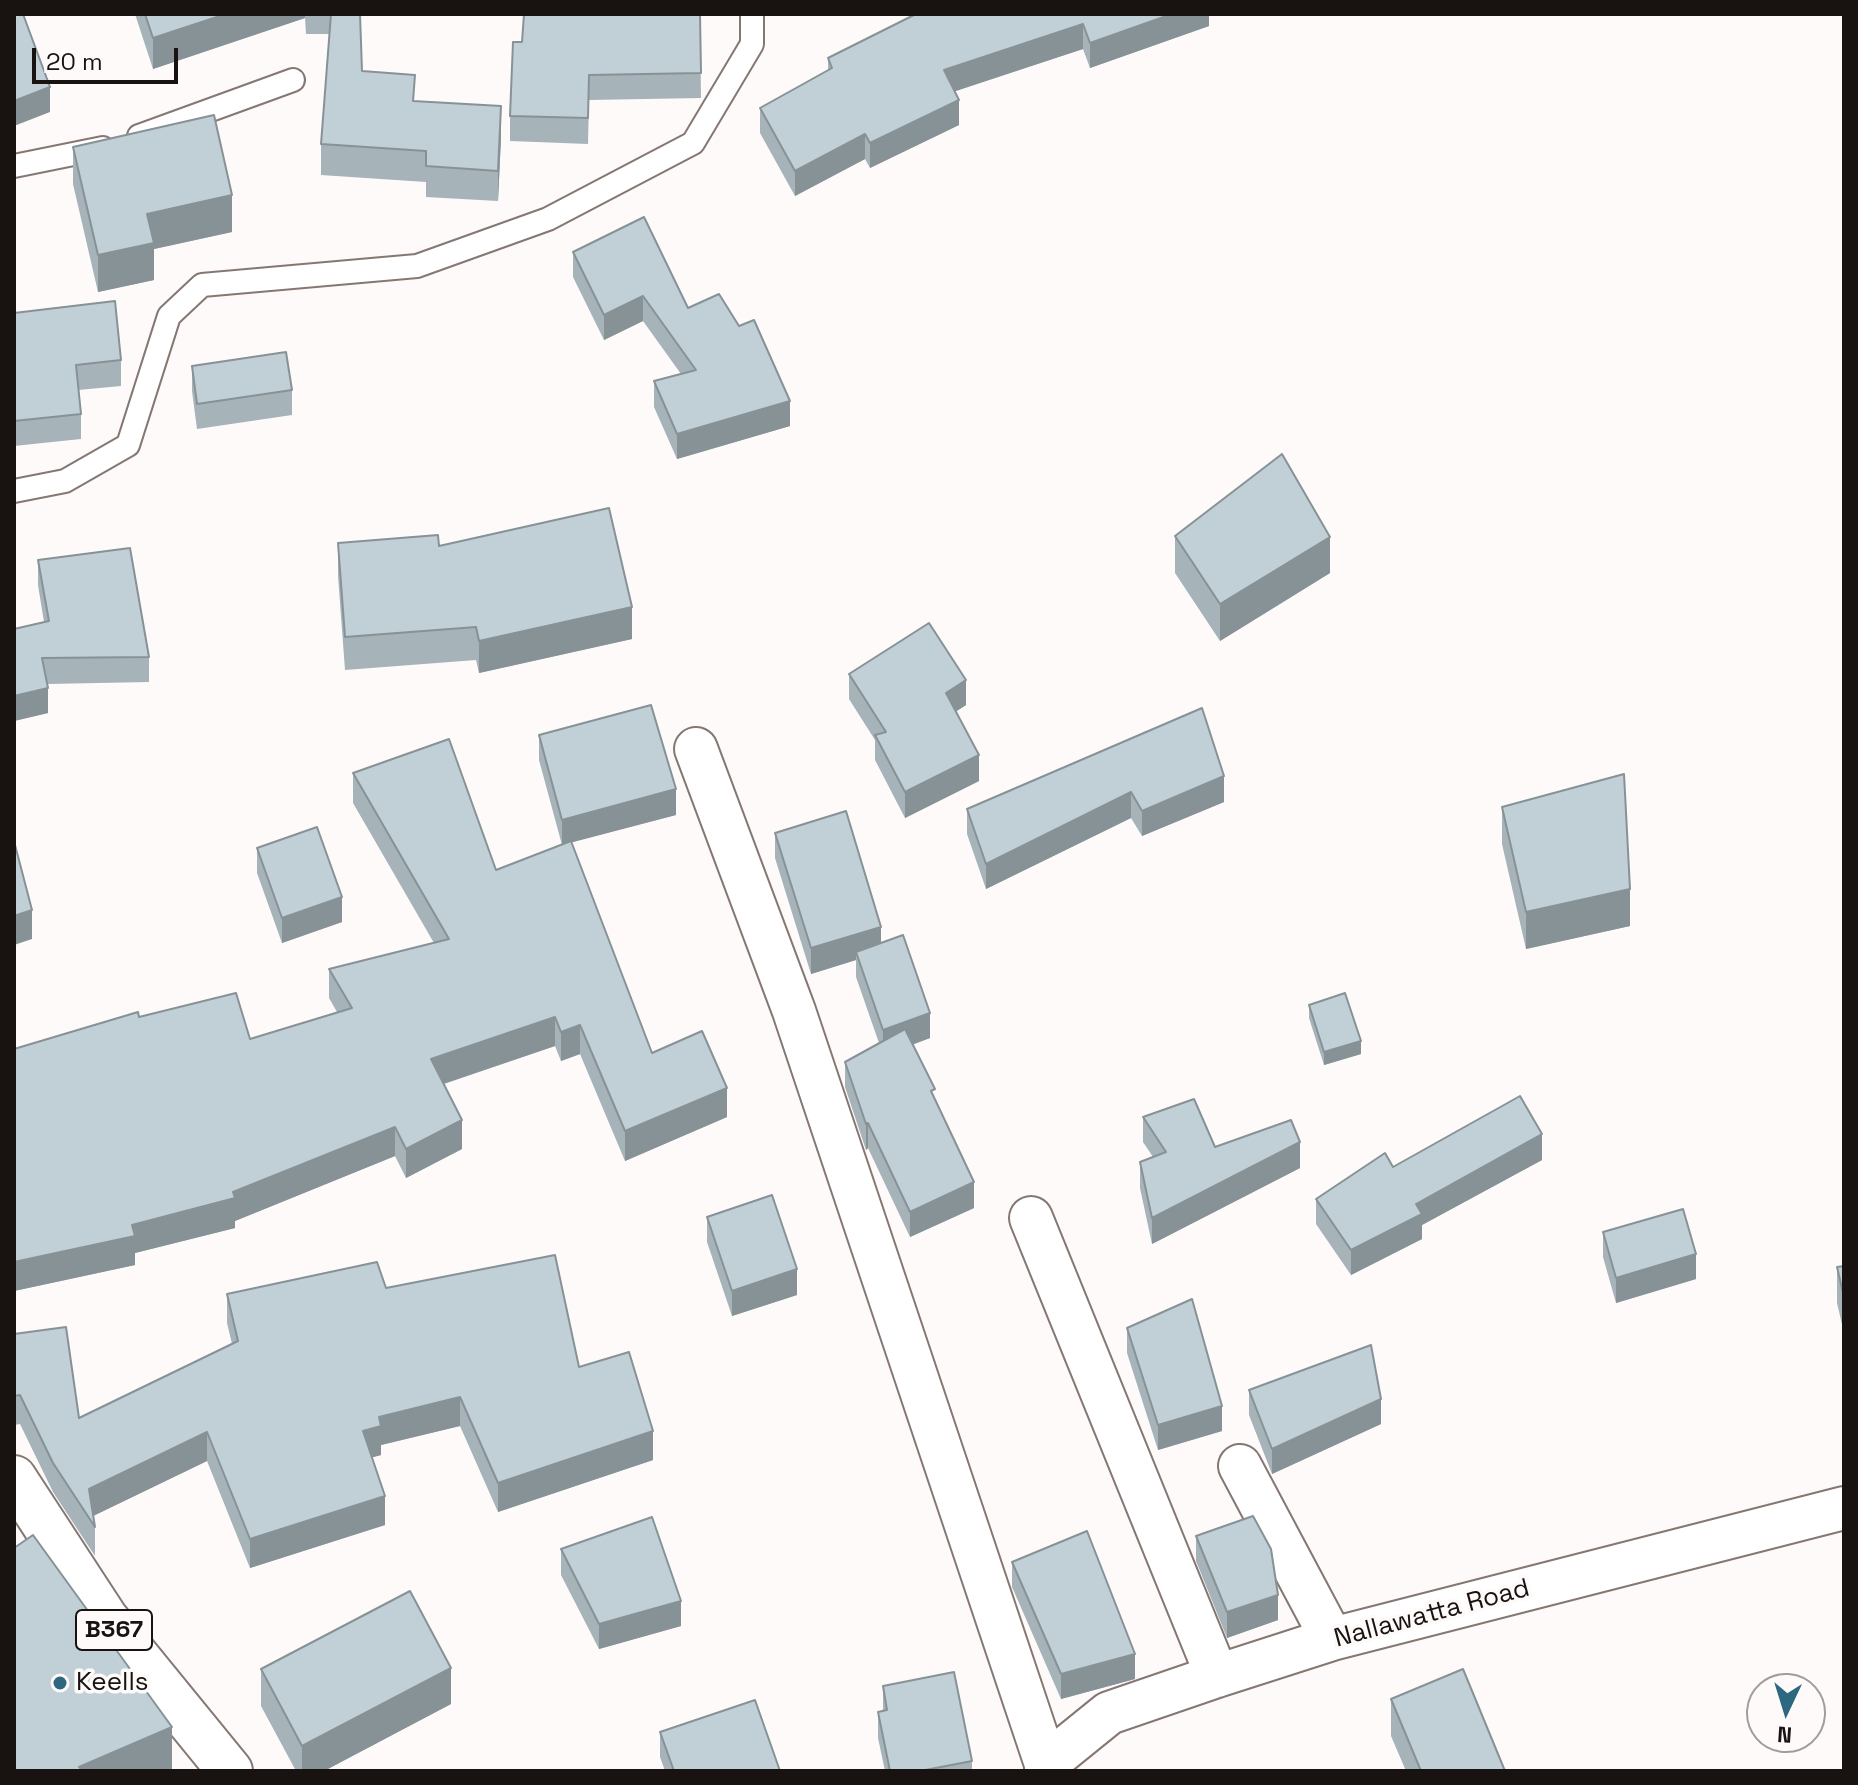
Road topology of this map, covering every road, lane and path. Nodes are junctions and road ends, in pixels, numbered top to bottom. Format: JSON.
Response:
{"nodes":[{"id":1,"x":752,"y":14,"type":"edge"},
{"id":2,"x":293,"y":80,"type":"dead end"},
{"id":3,"x":14,"y":166,"type":"edge"},
{"id":4,"x":14,"y":491,"type":"edge"},
{"id":5,"x":696,"y":749,"type":"dead end"},
{"id":6,"x":1031,"y":1218,"type":"dead end"},
{"id":7,"x":1240,"y":1466,"type":"dead end"},
{"id":8,"x":14,"y":1478,"type":"edge"},
{"id":9,"x":1844,"y":1508,"type":"edge"},
{"id":10,"x":1332,"y":1639,"type":"junction"},
{"id":11,"x":1217,"y":1676,"type":"junction"},
{"id":12,"x":1046,"y":1767,"type":"edge"},
{"id":13,"x":230,"y":1771,"type":"edge"}],
"edges":[{"from":1,"to":4,"type":"lane"},
{"from":2,"to":3,"type":"lane"},
{"from":5,"to":12,"type":"street"},
{"from":6,"to":11,"type":"street"},
{"from":7,"to":10,"type":"street"},
{"from":8,"to":13,"type":"main road","number":"B367"},
{"from":9,"to":10,"type":"street","name":"Nallawatta Road"},
{"from":10,"to":11,"type":"street","name":"Nallawatta Road"},
{"from":11,"to":12,"type":"street","name":"Nallawatta Road"}]}
